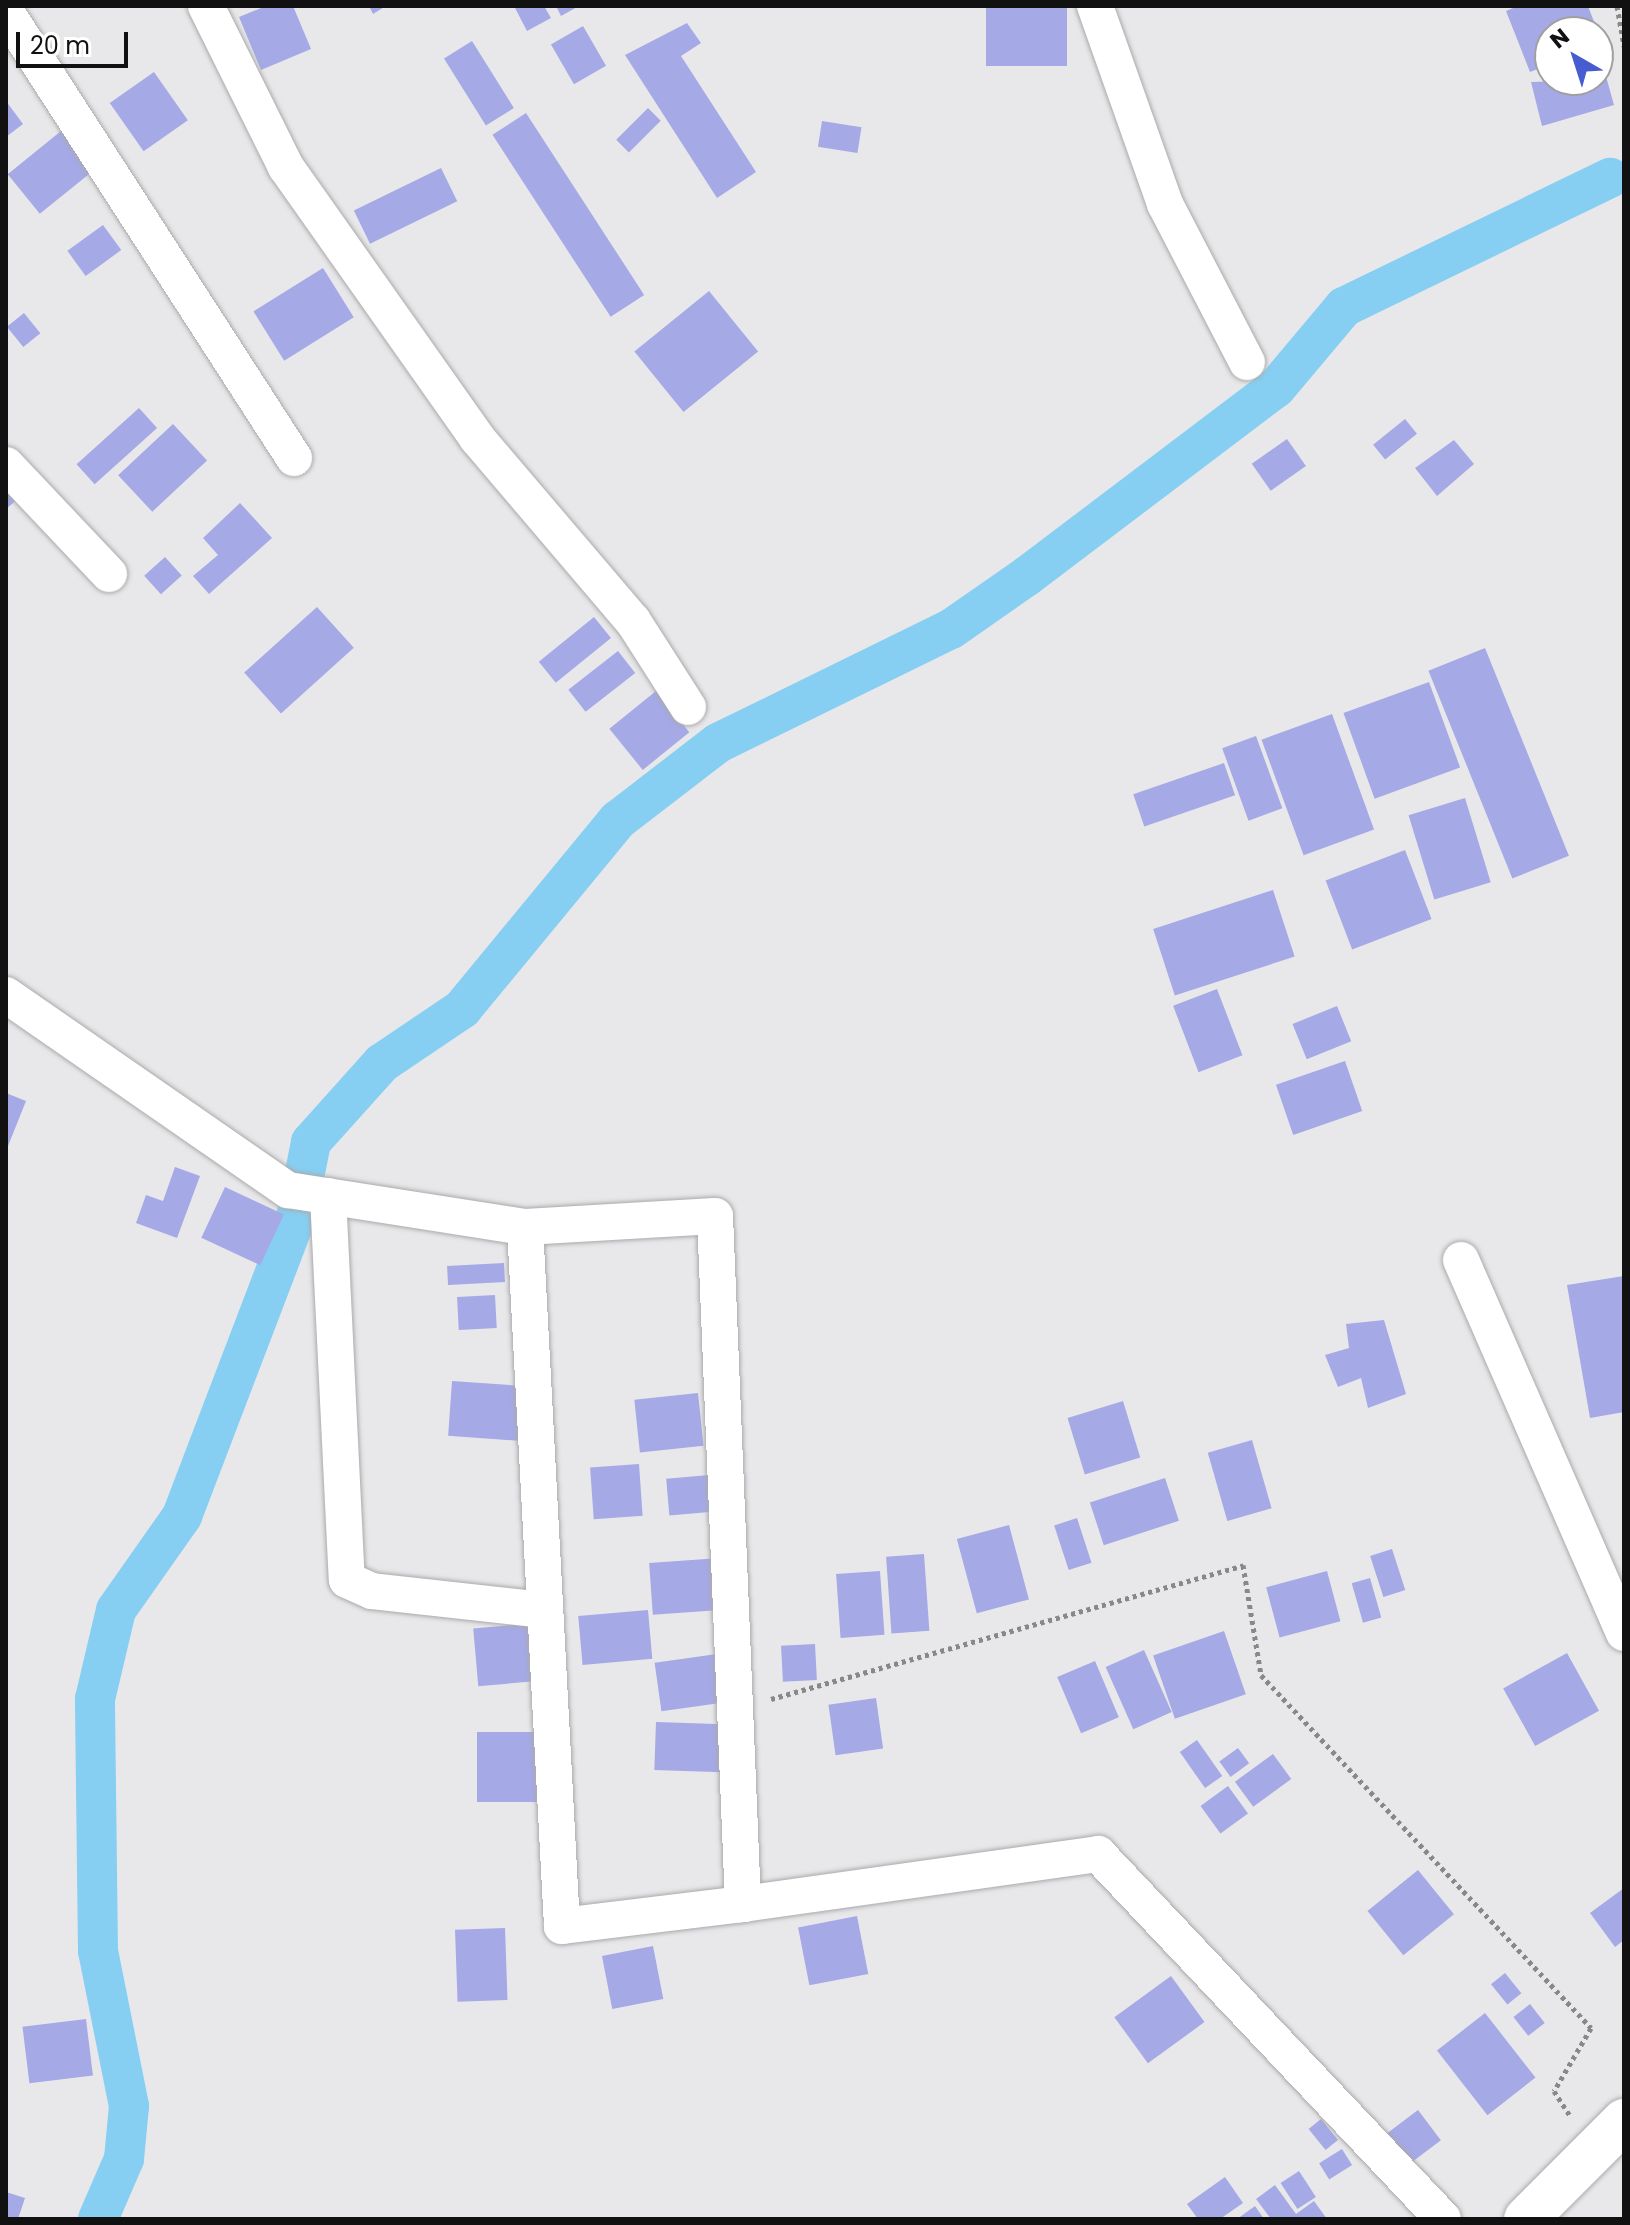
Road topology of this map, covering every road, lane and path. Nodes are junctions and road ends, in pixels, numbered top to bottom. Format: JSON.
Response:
{"nodes":[{"id":1,"x":206,"y":6,"type":"edge"},
{"id":2,"x":1095,"y":6,"type":"edge"},
{"id":3,"x":1617,"y":6,"type":"edge"},
{"id":4,"x":6,"y":12,"type":"edge"},
{"id":5,"x":1624,"y":46,"type":"edge"},
{"id":6,"x":1247,"y":362,"type":"dead end"},
{"id":7,"x":294,"y":458,"type":"dead end"},
{"id":8,"x":6,"y":465,"type":"edge"},
{"id":9,"x":109,"y":574,"type":"dead end"},
{"id":10,"x":688,"y":707,"type":"dead end"},
{"id":11,"x":6,"y":995,"type":"edge"},
{"id":12,"x":326,"y":1196,"type":"junction"},
{"id":13,"x":525,"y":1227,"type":"junction"},
{"id":14,"x":1461,"y":1260,"type":"dead end"},
{"id":15,"x":545,"y":1610,"type":"junction"},
{"id":16,"x":1624,"y":1633,"type":"edge"},
{"id":17,"x":735,"y":1709,"type":"junction"},
{"id":18,"x":743,"y":1904,"type":"junction"},
{"id":19,"x":1624,"y":2121,"type":"edge"},
{"id":20,"x":1594,"y":2155,"type":"junction"},
{"id":21,"x":1443,"y":2219,"type":"edge"},
{"id":22,"x":1526,"y":2219,"type":"edge"}],
"edges":[{"from":1,"to":10,"type":"street"},
{"from":2,"to":6,"type":"street"},
{"from":3,"to":5,"type":"path"},
{"from":4,"to":7,"type":"street"},
{"from":8,"to":9,"type":"street"},
{"from":11,"to":12,"type":"street"},
{"from":12,"to":13,"type":"street"},
{"from":12,"to":15,"type":"street"},
{"from":13,"to":15,"type":"street"},
{"from":13,"to":17,"type":"street"},
{"from":14,"to":16,"type":"street"},
{"from":15,"to":18,"type":"street"},
{"from":17,"to":18,"type":"street"},
{"from":17,"to":20,"type":"path"},
{"from":18,"to":21,"type":"street"},
{"from":19,"to":20,"type":"highway"},
{"from":20,"to":22,"type":"highway"}]}
